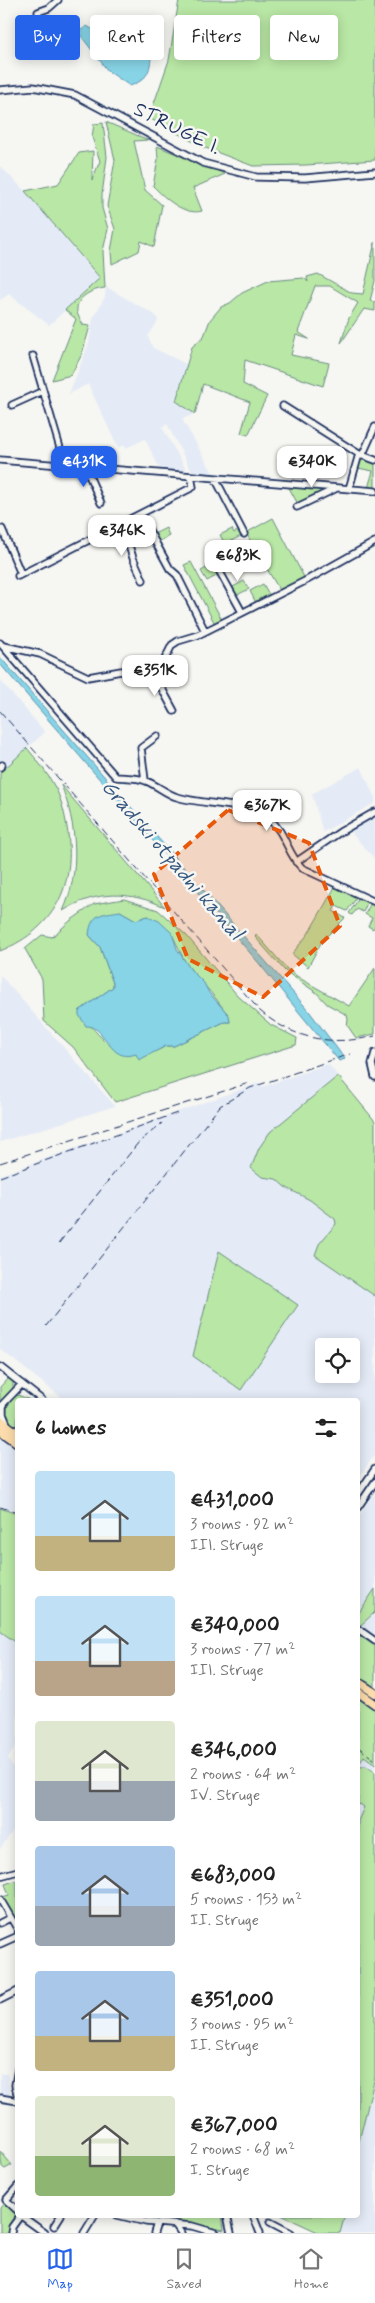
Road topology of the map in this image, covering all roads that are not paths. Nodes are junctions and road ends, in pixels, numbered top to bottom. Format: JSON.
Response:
{"nodes":[{"id":1,"x":58,"y":0,"type":"edge"},
{"id":2,"x":38,"y":12,"type":"dead end"},
{"id":3,"x":0,"y":90,"type":"edge"},
{"id":4,"x":375,"y":172,"type":"edge"},
{"id":5,"x":33,"y":356,"type":"dead end"},
{"id":6,"x":43,"y":392,"type":"junction"},
{"id":7,"x":12,"y":405,"type":"dead end"},
{"id":8,"x":283,"y":406,"type":"dead end"},
{"id":9,"x":375,"y":427,"type":"edge"},
{"id":10,"x":360,"y":455,"type":"junction"},
{"id":11,"x":0,"y":460,"type":"edge"},
{"id":12,"x":375,"y":460,"type":"edge"},
{"id":13,"x":66,"y":465,"type":"junction"},
{"id":14,"x":86,"y":466,"type":"junction"},
{"id":15,"x":191,"y":476,"type":"junction"},
{"id":16,"x":215,"y":478,"type":"junction"},
{"id":17,"x":336,"y":488,"type":"junction"},
{"id":18,"x":349,"y":489,"type":"junction"},
{"id":19,"x":375,"y":491,"type":"edge"},
{"id":20,"x":101,"y":503,"type":"dead end"},
{"id":21,"x":298,"y":507,"type":"dead end"},
{"id":22,"x":140,"y":514,"type":"junction"},
{"id":23,"x":122,"y":524,"type":"junction"},
{"id":24,"x":2,"y":529,"type":"dead end"},
{"id":25,"x":244,"y":534,"type":"dead end"},
{"id":26,"x":375,"y":542,"type":"edge"},
{"id":27,"x":215,"y":563,"type":"dead end"},
{"id":28,"x":143,"y":580,"type":"dead end"},
{"id":29,"x":242,"y":612,"type":"junction"},
{"id":30,"x":206,"y":630,"type":"junction"},
{"id":31,"x":1,"y":644,"type":"edge"},
{"id":32,"x":18,"y":650,"type":"junction"},
{"id":33,"x":15,"y":660,"type":"junction"},
{"id":34,"x":154,"y":674,"type":"junction"},
{"id":35,"x":174,"y":711,"type":"dead end"},
{"id":36,"x":157,"y":736,"type":"dead end"},
{"id":37,"x":146,"y":780,"type":"junction"},
{"id":38,"x":375,"y":812,"type":"edge"},
{"id":39,"x":296,"y":862,"type":"junction"},
{"id":40,"x":375,"y":902,"type":"edge"},
{"id":41,"x":375,"y":1053,"type":"edge"},
{"id":42,"x":375,"y":1077,"type":"edge"},
{"id":43,"x":0,"y":1366,"type":"edge"},
{"id":44,"x":22,"y":1384,"type":"junction"},
{"id":45,"x":40,"y":1398,"type":"edge"},
{"id":46,"x":2,"y":1406,"type":"edge"},
{"id":47,"x":0,"y":1420,"type":"edge"},
{"id":48,"x":8,"y":1426,"type":"junction"},
{"id":49,"x":0,"y":1430,"type":"edge"},
{"id":50,"x":15,"y":1432,"type":"edge"},
{"id":51,"x":15,"y":1441,"type":"edge"},
{"id":52,"x":375,"y":1469,"type":"edge"},
{"id":53,"x":375,"y":1482,"type":"edge"},
{"id":54,"x":360,"y":1491,"type":"edge"},
{"id":55,"x":360,"y":1504,"type":"edge"},
{"id":56,"x":360,"y":1630,"type":"edge"},
{"id":57,"x":375,"y":1641,"type":"edge"},
{"id":58,"x":360,"y":1683,"type":"edge"},
{"id":59,"x":360,"y":1693,"type":"edge"},
{"id":60,"x":375,"y":1694,"type":"edge"},
{"id":61,"x":375,"y":1704,"type":"edge"},
{"id":62,"x":15,"y":1872,"type":"edge"},
{"id":63,"x":0,"y":1876,"type":"edge"},
{"id":64,"x":0,"y":1899,"type":"edge"},
{"id":65,"x":10,"y":1918,"type":"junction"},
{"id":66,"x":0,"y":1923,"type":"edge"},
{"id":67,"x":15,"y":1926,"type":"edge"},
{"id":68,"x":15,"y":1937,"type":"edge"},
{"id":69,"x":0,"y":1944,"type":"edge"},
{"id":70,"x":15,"y":1992,"type":"edge"},
{"id":71,"x":0,"y":2000,"type":"edge"},
{"id":72,"x":0,"y":2098,"type":"edge"},
{"id":73,"x":15,"y":2099,"type":"edge"},
{"id":74,"x":15,"y":2190,"type":"edge"},
{"id":75,"x":15,"y":2208,"type":"edge"},
{"id":76,"x":15,"y":2218,"type":"edge"},
{"id":77,"x":27,"y":2218,"type":"edge"},
{"id":78,"x":59,"y":2218,"type":"edge"},
{"id":79,"x":93,"y":2218,"type":"edge"},
{"id":80,"x":128,"y":2218,"type":"edge"},
{"id":81,"x":145,"y":2218,"type":"edge"},
{"id":82,"x":228,"y":2218,"type":"edge"},
{"id":83,"x":254,"y":2218,"type":"edge"},
{"id":84,"x":143,"y":2222,"type":"junction"},
{"id":85,"x":270,"y":2222,"type":"dead end"},
{"id":86,"x":157,"y":2223,"type":"junction"},
{"id":87,"x":175,"y":2224,"type":"junction"},
{"id":88,"x":54,"y":2226,"type":"dead end"},
{"id":89,"x":11,"y":2233,"type":"edge"},
{"id":90,"x":45,"y":2233,"type":"edge"},
{"id":91,"x":84,"y":2233,"type":"edge"},
{"id":92,"x":154,"y":2233,"type":"edge"},
{"id":93,"x":180,"y":2233,"type":"edge"},
{"id":94,"x":216,"y":2233,"type":"edge"},
{"id":95,"x":231,"y":2233,"type":"edge"},
{"id":96,"x":260,"y":2233,"type":"edge"},
{"id":97,"x":291,"y":2233,"type":"edge"}],
"edges":[{"from":1,"to":2,"type":"street"},
{"from":3,"to":4,"type":"street","name":"STRUGE I."},
{"from":5,"to":6,"type":"street"},
{"from":6,"to":7,"type":"street"},
{"from":6,"to":13,"type":"street"},
{"from":8,"to":10,"type":"street"},
{"from":9,"to":10,"type":"street"},
{"from":10,"to":12,"type":"street"},
{"from":10,"to":18,"type":"street"},
{"from":11,"to":13,"type":"street"},
{"from":13,"to":14,"type":"street"},
{"from":14,"to":15,"type":"street"},
{"from":14,"to":20,"type":"street"},
{"from":15,"to":16,"type":"street"},
{"from":15,"to":22,"type":"street"},
{"from":16,"to":17,"type":"street"},
{"from":16,"to":25,"type":"street"},
{"from":17,"to":18,"type":"street"},
{"from":17,"to":21,"type":"street"},
{"from":18,"to":19,"type":"street"},
{"from":22,"to":23,"type":"street"},
{"from":22,"to":30,"type":"street"},
{"from":23,"to":24,"type":"street"},
{"from":23,"to":28,"type":"street"},
{"from":26,"to":29,"type":"street"},
{"from":27,"to":29,"type":"street"},
{"from":29,"to":30,"type":"street"},
{"from":30,"to":34,"type":"street"},
{"from":31,"to":32,"type":"street"},
{"from":31,"to":33,"type":"street"},
{"from":32,"to":33,"type":"street"},
{"from":32,"to":34,"type":"street"},
{"from":33,"to":37,"type":"street"},
{"from":34,"to":35,"type":"street"},
{"from":36,"to":37,"type":"street"},
{"from":37,"to":39,"type":"street"},
{"from":38,"to":39,"type":"street"},
{"from":39,"to":40,"type":"street"},
{"from":41,"to":42,"type":"street"},
{"from":43,"to":44,"type":"street"},
{"from":44,"to":45,"type":"street"},
{"from":44,"to":46,"type":"street"},
{"from":46,"to":48,"type":"street"},
{"from":47,"to":48,"type":"main road"},
{"from":48,"to":50,"type":"main road"},
{"from":49,"to":51,"type":"main road"},
{"from":52,"to":54,"type":"street"},
{"from":53,"to":55,"type":"street"},
{"from":56,"to":57,"type":"street"},
{"from":58,"to":60,"type":"main road"},
{"from":59,"to":61,"type":"main road"},
{"from":62,"to":63,"type":"street"},
{"from":64,"to":65,"type":"street"},
{"from":65,"to":66,"type":"street"},
{"from":65,"to":67,"type":"street"},
{"from":68,"to":69,"type":"street"},
{"from":70,"to":71,"type":"street"},
{"from":72,"to":73,"type":"street"},
{"from":74,"to":75,"type":"street"},
{"from":76,"to":89,"type":"street"},
{"from":77,"to":90,"type":"street"},
{"from":78,"to":88,"type":"street"},
{"from":79,"to":91,"type":"street"},
{"from":80,"to":84,"type":"street"},
{"from":81,"to":84,"type":"street"},
{"from":82,"to":95,"type":"street"},
{"from":83,"to":96,"type":"street"},
{"from":84,"to":86,"type":"street"},
{"from":85,"to":97,"type":"street"},
{"from":86,"to":87,"type":"street"},
{"from":86,"to":92,"type":"street"},
{"from":87,"to":93,"type":"street"},
{"from":87,"to":94,"type":"street"}]}
